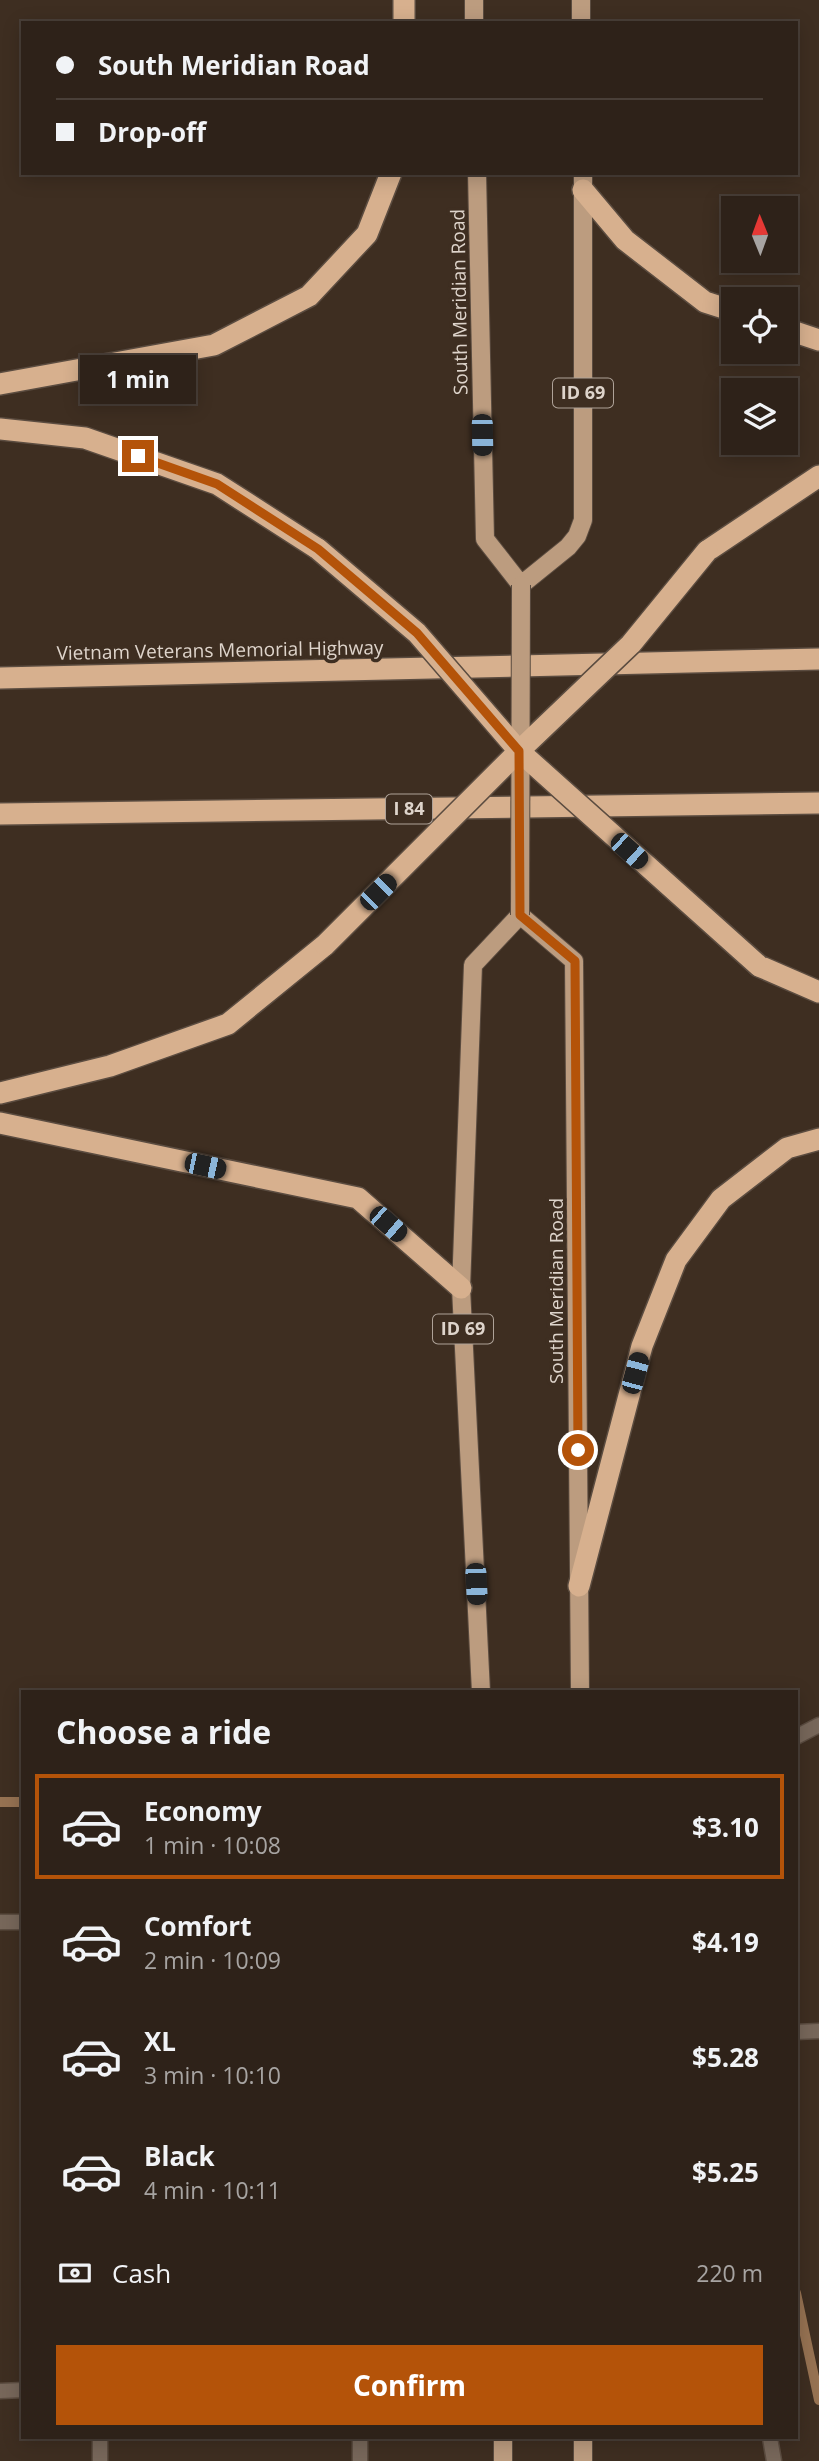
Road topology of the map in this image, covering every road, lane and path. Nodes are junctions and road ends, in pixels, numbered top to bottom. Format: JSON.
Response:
{"nodes":[{"id":1,"x":404,"y":0,"type":"edge"},
{"id":2,"x":474,"y":0,"type":"edge"},
{"id":3,"x":581,"y":0,"type":"edge"},
{"id":4,"x":404,"y":21,"type":"edge"},
{"id":5,"x":474,"y":21,"type":"edge"},
{"id":6,"x":582,"y":21,"type":"edge"},
{"id":7,"x":390,"y":175,"type":"edge"},
{"id":8,"x":477,"y":175,"type":"edge"},
{"id":9,"x":583,"y":181,"type":"edge"},
{"id":10,"x":721,"y":308,"type":"edge"},
{"id":11,"x":798,"y":333,"type":"edge"},
{"id":12,"x":819,"y":340,"type":"edge"},
{"id":13,"x":0,"y":384,"type":"edge"},
{"id":14,"x":0,"y":429,"type":"edge"},
{"id":15,"x":819,"y":476,"type":"edge"},
{"id":16,"x":521,"y":585,"type":"junction"},
{"id":17,"x":819,"y":660,"type":"edge"},
{"id":18,"x":0,"y":678,"type":"edge"},
{"id":19,"x":519,"y":751,"type":"junction"},
{"id":20,"x":819,"y":803,"type":"edge"},
{"id":21,"x":0,"y":814,"type":"edge"},
{"id":22,"x":520,"y":915,"type":"junction"},
{"id":23,"x":819,"y":992,"type":"edge"},
{"id":24,"x":0,"y":1093,"type":"edge"},
{"id":25,"x":0,"y":1123,"type":"edge"},
{"id":26,"x":819,"y":1139,"type":"edge"},
{"id":27,"x":461,"y":1288,"type":"junction"},
{"id":28,"x":579,"y":1586,"type":"junction"},
{"id":29,"x":481,"y":1690,"type":"edge"},
{"id":30,"x":580,"y":1690,"type":"edge"},
{"id":31,"x":819,"y":1725,"type":"edge"},
{"id":32,"x":798,"y":1736,"type":"edge"},
{"id":33,"x":0,"y":1922,"type":"edge"},
{"id":34,"x":21,"y":1922,"type":"edge"},
{"id":35,"x":819,"y":2031,"type":"edge"},
{"id":36,"x":798,"y":2032,"type":"edge"},
{"id":37,"x":21,"y":2390,"type":"edge"},
{"id":38,"x":0,"y":2391,"type":"edge"},
{"id":39,"x":100,"y":2439,"type":"edge"},
{"id":40,"x":360,"y":2439,"type":"edge"},
{"id":41,"x":503,"y":2439,"type":"edge"},
{"id":42,"x":583,"y":2439,"type":"edge"},
{"id":43,"x":770,"y":2439,"type":"edge"},
{"id":44,"x":100,"y":2461,"type":"edge"},
{"id":45,"x":360,"y":2461,"type":"edge"},
{"id":46,"x":503,"y":2461,"type":"edge"},
{"id":47,"x":583,"y":2461,"type":"edge"},
{"id":48,"x":774,"y":2461,"type":"edge"}],
"edges":[{"from":1,"to":4,"type":"highway"},
{"from":2,"to":5,"type":"main road"},
{"from":3,"to":6,"type":"main road"},
{"from":7,"to":13,"type":"highway"},
{"from":8,"to":16,"type":"main road","name":"South Meridian Road"},
{"from":9,"to":10,"type":"highway"},
{"from":9,"to":16,"type":"main road","number":"ID 69"},
{"from":11,"to":12,"type":"highway"},
{"from":14,"to":19,"type":"highway","bridge":true},
{"from":15,"to":19,"type":"highway","bridge":true},
{"from":16,"to":19,"type":"main road","bridge":true},
{"from":17,"to":18,"type":"highway","name":"Vietnam Veterans Memorial Highway"},
{"from":19,"to":22,"type":"main road","bridge":true},
{"from":19,"to":23,"type":"highway","bridge":true},
{"from":19,"to":24,"type":"highway","bridge":true},
{"from":20,"to":21,"type":"highway","number":"I 84"},
{"from":22,"to":27,"type":"main road","number":"ID 69"},
{"from":22,"to":28,"type":"main road","name":"South Meridian Road"},
{"from":25,"to":27,"type":"highway"},
{"from":26,"to":28,"type":"highway"},
{"from":27,"to":29,"type":"main road","number":"ID 69"},
{"from":28,"to":30,"type":"main road","name":"South Meridian Road"},
{"from":31,"to":32,"type":"lane"},
{"from":33,"to":34,"type":"lane"},
{"from":35,"to":36,"type":"lane"},
{"from":37,"to":38,"type":"lane"},
{"from":39,"to":44,"type":"lane"},
{"from":40,"to":45,"type":"lane"},
{"from":41,"to":46,"type":"main road"},
{"from":42,"to":47,"type":"main road"},
{"from":43,"to":48,"type":"lane"}]}
